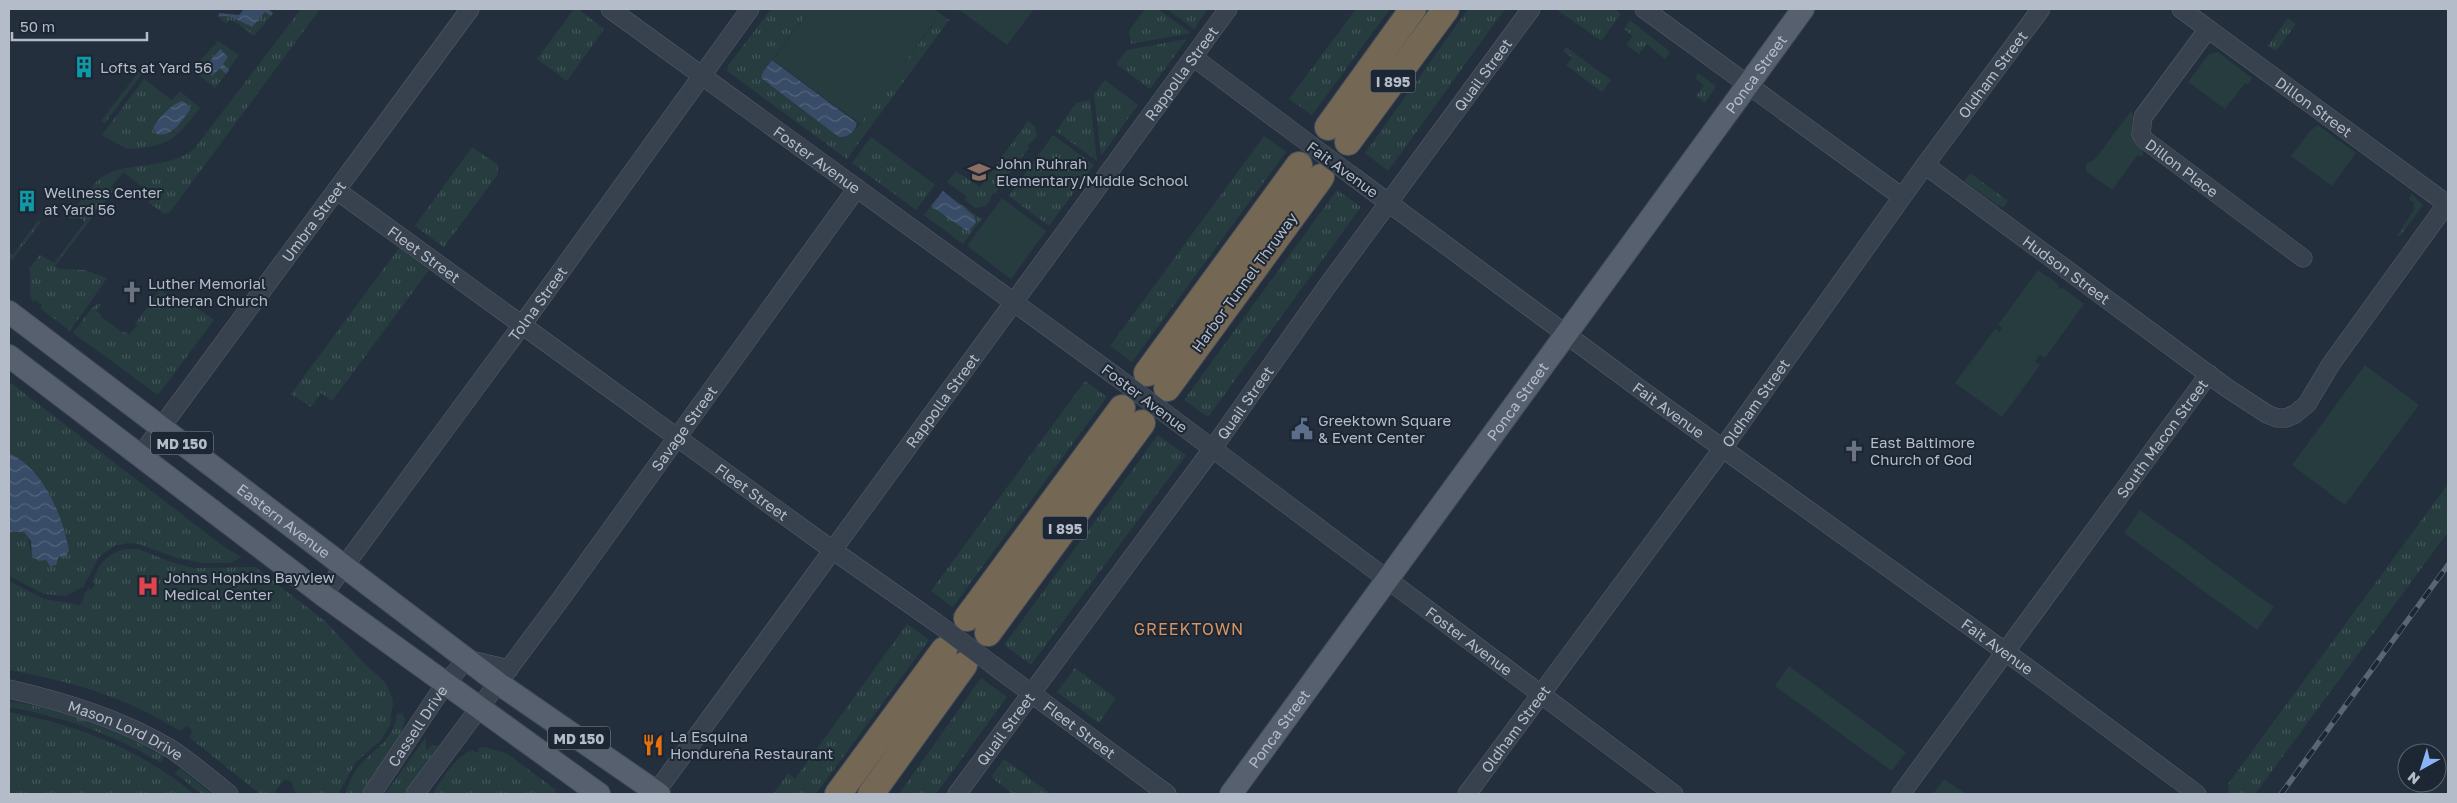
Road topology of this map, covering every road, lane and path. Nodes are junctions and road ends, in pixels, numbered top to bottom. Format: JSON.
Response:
{"nodes":[{"id":1,"x":470,"y":9,"type":"edge"},
{"id":2,"x":610,"y":9,"type":"edge"},
{"id":3,"x":750,"y":9,"type":"edge"},
{"id":4,"x":1228,"y":9,"type":"edge"},
{"id":5,"x":1413,"y":9,"type":"edge"},
{"id":6,"x":1446,"y":9,"type":"edge"},
{"id":7,"x":1531,"y":9,"type":"edge"},
{"id":8,"x":1644,"y":9,"type":"edge"},
{"id":9,"x":1803,"y":9,"type":"edge"},
{"id":10,"x":2041,"y":9,"type":"edge"},
{"id":11,"x":2181,"y":9,"type":"edge"},
{"id":12,"x":2208,"y":29,"type":"junction"},
{"id":13,"x":1193,"y":57,"type":"junction"},
{"id":14,"x":702,"y":75,"type":"junction"},
{"id":15,"x":1748,"y":85,"type":"junction"},
{"id":16,"x":1299,"y":165,"type":"dead end"},
{"id":17,"x":1925,"y":165,"type":"junction"},
{"id":18,"x":1321,"y":178,"type":"dead end"},
{"id":19,"x":857,"y":188,"type":"junction"},
{"id":20,"x":336,"y":190,"type":"junction"},
{"id":21,"x":1902,"y":197,"type":"junction"},
{"id":22,"x":1388,"y":202,"type":"junction"},
{"id":23,"x":2448,"y":203,"type":"edge"},
{"id":24,"x":2303,"y":258,"type":"dead end"},
{"id":25,"x":1013,"y":301,"type":"junction"},
{"id":26,"x":9,"y":312,"type":"edge"},
{"id":27,"x":522,"y":326,"type":"junction"},
{"id":28,"x":1565,"y":333,"type":"junction"},
{"id":29,"x":9,"y":356,"type":"edge"},
{"id":30,"x":2208,"y":374,"type":"junction"},
{"id":31,"x":1132,"y":415,"type":"dead end"},
{"id":32,"x":161,"y":427,"type":"junction"},
{"id":33,"x":676,"y":437,"type":"junction"},
{"id":34,"x":1213,"y":448,"type":"junction"},
{"id":35,"x":1723,"y":448,"type":"junction"},
{"id":36,"x":140,"y":456,"type":"junction"},
{"id":37,"x":831,"y":549,"type":"junction"},
{"id":38,"x":344,"y":564,"type":"junction"},
{"id":39,"x":1386,"y":580,"type":"junction"},
{"id":40,"x":323,"y":594,"type":"junction"},
{"id":41,"x":978,"y":626,"type":"dead end"},
{"id":42,"x":2006,"y":652,"type":"junction"},
{"id":43,"x":467,"y":659,"type":"junction"},
{"id":44,"x":503,"y":676,"type":"junction"},
{"id":45,"x":445,"y":684,"type":"junction"},
{"id":46,"x":9,"y":689,"type":"edge"},
{"id":47,"x":1540,"y":693,"type":"junction"},
{"id":48,"x":1031,"y":694,"type":"junction"},
{"id":49,"x":478,"y":708,"type":"junction"},
{"id":50,"x":658,"y":793,"type":"edge"},
{"id":51,"x":229,"y":794,"type":"edge"},
{"id":52,"x":372,"y":794,"type":"edge"},
{"id":53,"x":415,"y":794,"type":"edge"},
{"id":54,"x":598,"y":794,"type":"edge"},
{"id":55,"x":838,"y":794,"type":"edge"},
{"id":56,"x":871,"y":794,"type":"edge"},
{"id":57,"x":957,"y":794,"type":"edge"},
{"id":58,"x":1167,"y":794,"type":"edge"},
{"id":59,"x":1231,"y":794,"type":"edge"},
{"id":60,"x":1467,"y":794,"type":"edge"},
{"id":61,"x":1674,"y":794,"type":"edge"},
{"id":62,"x":1901,"y":794,"type":"edge"},
{"id":63,"x":2197,"y":794,"type":"edge"}],
"edges":[{"from":1,"to":20,"type":"street","name":"Umbra Street"},
{"from":2,"to":14,"type":"street","name":"Foster Avenue"},
{"from":3,"to":14,"type":"street","name":"Tolna Street"},
{"from":4,"to":13,"type":"street","name":"Rappolla Street"},
{"from":5,"to":6,"type":"highway","number":"I 895"},
{"from":7,"to":22,"type":"street","name":"Quail Street"},
{"from":8,"to":15,"type":"street"},
{"from":9,"to":15,"type":"main road","name":"Ponca Street"},
{"from":10,"to":17,"type":"street","name":"Oldham Street"},
{"from":11,"to":12,"type":"street","name":"Dillon Street"},
{"from":12,"to":23,"type":"street","name":"Dillon Street"},
{"from":12,"to":24,"type":"street","name":"Dillon Place"},
{"from":13,"to":22,"type":"street","name":"Fait Avenue","bridge":true},
{"from":13,"to":25,"type":"street","name":"Rappolla Street"},
{"from":14,"to":19,"type":"street","name":"Foster Avenue"},
{"from":14,"to":27,"type":"street","name":"Tolna Street"},
{"from":15,"to":21,"type":"street"},
{"from":15,"to":28,"type":"main road","name":"Ponca Street"},
{"from":16,"to":18,"type":"highway","name":"Harbor Tunnel Thruway"},
{"from":17,"to":21,"type":"street","name":"Oldham Street"},
{"from":17,"to":30,"type":"street","name":"Hudson Street"},
{"from":19,"to":25,"type":"street","name":"Foster Avenue"},
{"from":19,"to":33,"type":"street","name":"Savage Street"},
{"from":20,"to":27,"type":"street","name":"Fleet Street"},
{"from":20,"to":32,"type":"street","name":"Umbra Street"},
{"from":21,"to":35,"type":"street","name":"Oldham Street"},
{"from":22,"to":28,"type":"street","name":"Fait Avenue"},
{"from":22,"to":34,"type":"street","name":"Quail Street"},
{"from":23,"to":30,"type":"street","name":"South Macon Street"},
{"from":25,"to":34,"type":"street","name":"Foster Avenue","bridge":true},
{"from":25,"to":37,"type":"street","name":"Rappolla Street"},
{"from":26,"to":32,"type":"main road","name":"Eastern Avenue","number":"MD 150"},
{"from":27,"to":33,"type":"street","name":"Fleet Street"},
{"from":27,"to":38,"type":"street","name":"Tolna Street"},
{"from":28,"to":35,"type":"street","name":"Fait Avenue"},
{"from":28,"to":39,"type":"main road","name":"Ponca Street"},
{"from":29,"to":36,"type":"main road","number":"MD 150"},
{"from":30,"to":42,"type":"street","name":"South Macon Street"},
{"from":31,"to":41,"type":"highway","number":"I 895"},
{"from":32,"to":36,"type":"street","name":"Umbra Street"},
{"from":32,"to":38,"type":"main road","name":"Eastern Avenue","number":"MD 150"},
{"from":33,"to":37,"type":"street","name":"Fleet Street"},
{"from":33,"to":44,"type":"street","name":"Savage Street"},
{"from":34,"to":39,"type":"street","name":"Foster Avenue"},
{"from":34,"to":48,"type":"street","name":"Quail Street"},
{"from":35,"to":42,"type":"street","name":"Fait Avenue"},
{"from":35,"to":47,"type":"street","name":"Oldham Street"},
{"from":36,"to":40,"type":"main road","number":"MD 150"},
{"from":37,"to":48,"type":"street","name":"Fleet Street","bridge":true},
{"from":37,"to":50,"type":"street","name":"Rappolla Street"},
{"from":38,"to":40,"type":"street","name":"Tolna Street"},
{"from":38,"to":43,"type":"main road","name":"Eastern Avenue","number":"MD 150"},
{"from":39,"to":47,"type":"street","name":"Foster Avenue"},
{"from":39,"to":59,"type":"main road","name":"Ponca Street"},
{"from":40,"to":45,"type":"main road","number":"MD 150"},
{"from":42,"to":62,"type":"street","name":"South Macon Street"},
{"from":42,"to":63,"type":"street","name":"Fait Avenue"},
{"from":43,"to":44,"type":"main road","name":"Eastern Avenue","number":"MD 150"},
{"from":43,"to":45,"type":"street","name":"Cassell Drive"},
{"from":44,"to":49,"type":"street","name":"Savage Street"},
{"from":44,"to":50,"type":"main road","name":"Eastern Avenue","number":"MD 150"},
{"from":45,"to":49,"type":"main road","number":"MD 150"},
{"from":45,"to":52,"type":"street","name":"Cassell Drive"},
{"from":46,"to":51,"type":"street","name":"Mason Lord Drive"},
{"from":47,"to":60,"type":"street","name":"Oldham Street"},
{"from":47,"to":61,"type":"street","name":"Foster Avenue"},
{"from":48,"to":57,"type":"street","name":"Quail Street"},
{"from":48,"to":58,"type":"street","name":"Fleet Street"},
{"from":49,"to":53,"type":"street"},
{"from":49,"to":54,"type":"main road","number":"MD 150"},
{"from":55,"to":56,"type":"highway"}]}
